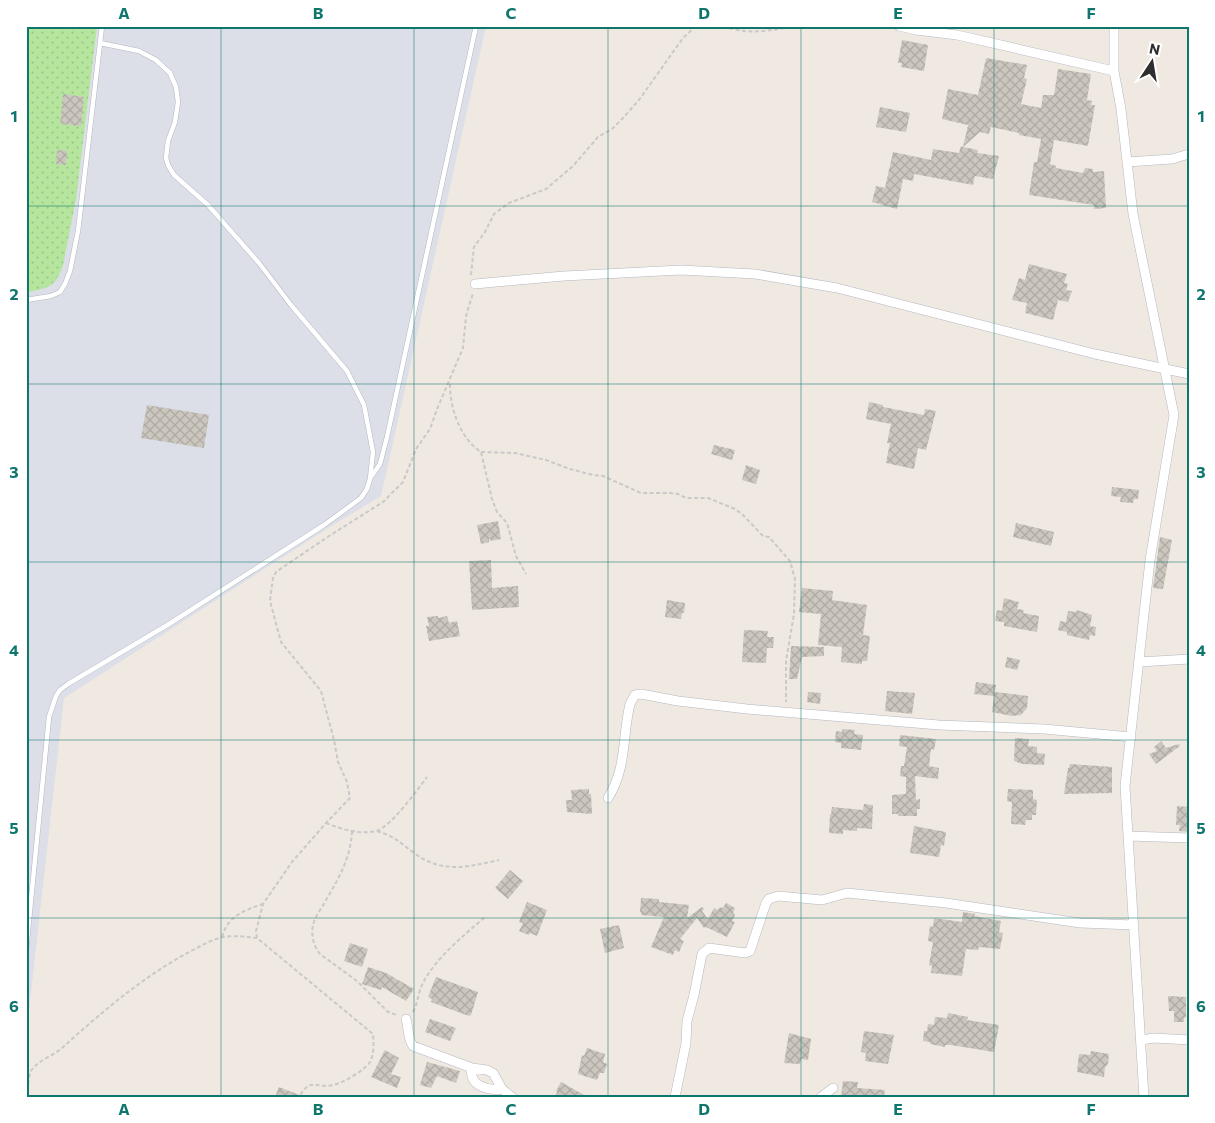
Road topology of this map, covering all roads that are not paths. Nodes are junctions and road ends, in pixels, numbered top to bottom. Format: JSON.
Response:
{"nodes":[{"id":1,"x":102,"y":26,"type":"edge"},
{"id":2,"x":476,"y":26,"type":"edge"},
{"id":3,"x":899,"y":26,"type":"edge"},
{"id":4,"x":1114,"y":26,"type":"edge"},
{"id":5,"x":100,"y":43,"type":"junction"},
{"id":6,"x":1114,"y":71,"type":"junction"},
{"id":7,"x":1189,"y":154,"type":"edge"},
{"id":8,"x":1127,"y":162,"type":"junction"},
{"id":9,"x":476,"y":284,"type":"dead end"},
{"id":10,"x":26,"y":300,"type":"edge"},
{"id":11,"x":1164,"y":368,"type":"junction"},
{"id":12,"x":1189,"y":374,"type":"edge"},
{"id":13,"x":370,"y":479,"type":"junction"},
{"id":14,"x":1189,"y":659,"type":"edge"},
{"id":15,"x":1139,"y":662,"type":"junction"},
{"id":16,"x":1130,"y":737,"type":"junction"},
{"id":17,"x":608,"y":798,"type":"dead end"},
{"id":18,"x":1128,"y":836,"type":"junction"},
{"id":19,"x":1189,"y":838,"type":"edge"},
{"id":20,"x":26,"y":889,"type":"edge"},
{"id":21,"x":32,"y":890,"type":"junction"},
{"id":22,"x":1134,"y":924,"type":"junction"},
{"id":23,"x":26,"y":951,"type":"edge"},
{"id":24,"x":406,"y":1019,"type":"road end"},
{"id":25,"x":1140,"y":1040,"type":"junction"},
{"id":26,"x":1189,"y":1040,"type":"edge"},
{"id":27,"x":472,"y":1068,"type":"junction"},
{"id":28,"x":833,"y":1088,"type":"dead end"},
{"id":29,"x":502,"y":1089,"type":"junction"},
{"id":30,"x":512,"y":1097,"type":"edge"},
{"id":31,"x":675,"y":1097,"type":"edge"},
{"id":32,"x":821,"y":1097,"type":"edge"},
{"id":33,"x":1144,"y":1097,"type":"edge"}],
"edges":[{"from":1,"to":5,"type":"lane"},
{"from":2,"to":13,"type":"lane"},
{"from":3,"to":6,"type":"street"},
{"from":4,"to":6,"type":"street"},
{"from":5,"to":10,"type":"lane"},
{"from":5,"to":13,"type":"lane"},
{"from":6,"to":8,"type":"street"},
{"from":7,"to":8,"type":"street"},
{"from":8,"to":11,"type":"street"},
{"from":9,"to":11,"type":"street"},
{"from":11,"to":12,"type":"street"},
{"from":11,"to":15,"type":"street"},
{"from":13,"to":21,"type":"lane"},
{"from":14,"to":15,"type":"street"},
{"from":15,"to":16,"type":"street"},
{"from":16,"to":17,"type":"street"},
{"from":16,"to":18,"type":"street"},
{"from":18,"to":19,"type":"street"},
{"from":18,"to":22,"type":"street"},
{"from":20,"to":21,"type":"lane"},
{"from":21,"to":23,"type":"lane"},
{"from":22,"to":25,"type":"street"},
{"from":22,"to":31,"type":"street"},
{"from":24,"to":27,"type":"street"},
{"from":25,"to":26,"type":"street"},
{"from":25,"to":33,"type":"street"},
{"from":27,"to":29,"type":"street"},
{"from":27,"to":29,"type":"street"},
{"from":28,"to":32,"type":"street"},
{"from":29,"to":30,"type":"street"}]}
